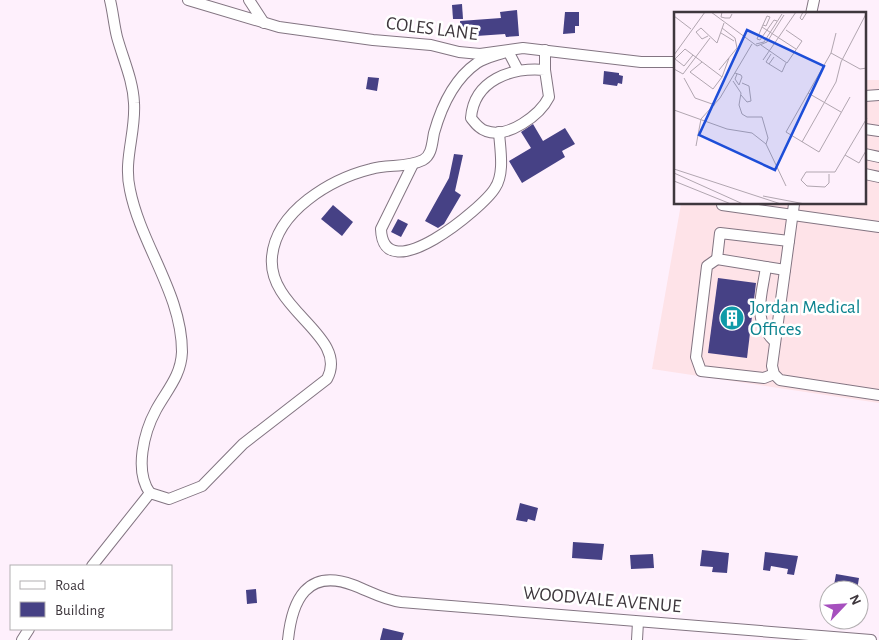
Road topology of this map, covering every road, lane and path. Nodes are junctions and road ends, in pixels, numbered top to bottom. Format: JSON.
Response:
{"nodes":[{"id":1,"x":110,"y":0,"type":"edge"},
{"id":2,"x":188,"y":0,"type":"edge"},
{"id":3,"x":249,"y":0,"type":"edge"},
{"id":4,"x":264,"y":23,"type":"junction"},
{"id":5,"x":545,"y":50,"type":"junction"},
{"id":6,"x":508,"y":52,"type":"junction"},
{"id":7,"x":674,"y":62,"type":"edge"},
{"id":8,"x":518,"y":70,"type":"junction"},
{"id":9,"x":545,"y":70,"type":"junction"},
{"id":10,"x":879,"y":95,"type":"edge"},
{"id":11,"x":866,"y":96,"type":"edge"},
{"id":12,"x":866,"y":129,"type":"edge"},
{"id":13,"x":879,"y":131,"type":"edge"},
{"id":14,"x":499,"y":132,"type":"junction"},
{"id":15,"x":866,"y":154,"type":"edge"},
{"id":16,"x":879,"y":156,"type":"edge"},
{"id":17,"x":413,"y":164,"type":"junction"},
{"id":18,"x":866,"y":174,"type":"edge"},
{"id":19,"x":879,"y":177,"type":"edge"},
{"id":20,"x":722,"y":205,"type":"edge"},
{"id":21,"x":794,"y":209,"type":"edge"},
{"id":22,"x":879,"y":227,"type":"edge"},
{"id":23,"x":789,"y":241,"type":"junction"},
{"id":24,"x":717,"y":259,"type":"junction"},
{"id":25,"x":766,"y":267,"type":"junction"},
{"id":26,"x":785,"y":270,"type":"junction"},
{"id":27,"x":775,"y":342,"type":"junction"},
{"id":28,"x":774,"y":374,"type":"junction"},
{"id":29,"x":879,"y":394,"type":"edge"},
{"id":30,"x":150,"y":493,"type":"junction"},
{"id":31,"x":93,"y":565,"type":"edge"},
{"id":32,"x":638,"y":622,"type":"junction"},
{"id":33,"x":288,"y":640,"type":"edge"},
{"id":34,"x":637,"y":640,"type":"edge"},
{"id":35,"x":871,"y":640,"type":"edge"}],
"edges":[{"from":1,"to":30,"type":"street"},
{"from":2,"to":4,"type":"street","name":"COLES LANE"},
{"from":3,"to":4,"type":"street"},
{"from":4,"to":6,"type":"street","name":"COLES LANE"},
{"from":5,"to":6,"type":"street","name":"COLES LANE"},
{"from":5,"to":7,"type":"street","name":"COLES LANE"},
{"from":5,"to":9,"type":"street"},
{"from":6,"to":8,"type":"street"},
{"from":6,"to":17,"type":"street"},
{"from":8,"to":9,"type":"street"},
{"from":8,"to":14,"type":"street"},
{"from":9,"to":14,"type":"street"},
{"from":10,"to":11,"type":"street"},
{"from":12,"to":13,"type":"street"},
{"from":14,"to":17,"type":"street"},
{"from":15,"to":16,"type":"street"},
{"from":17,"to":30,"type":"street"},
{"from":18,"to":19,"type":"street"},
{"from":20,"to":21,"type":"street"},
{"from":21,"to":22,"type":"street"},
{"from":21,"to":23,"type":"street"},
{"from":23,"to":24,"type":"street"},
{"from":23,"to":26,"type":"street"},
{"from":24,"to":25,"type":"street"},
{"from":24,"to":28,"type":"street"},
{"from":25,"to":26,"type":"street"},
{"from":25,"to":27,"type":"street"},
{"from":26,"to":27,"type":"street"},
{"from":27,"to":28,"type":"street"},
{"from":28,"to":29,"type":"street"},
{"from":30,"to":31,"type":"street"},
{"from":32,"to":33,"type":"street","name":"WOODVALE AVENUE"},
{"from":32,"to":34,"type":"street"},
{"from":32,"to":35,"type":"street","name":"WOODVALE AVENUE"}]}
